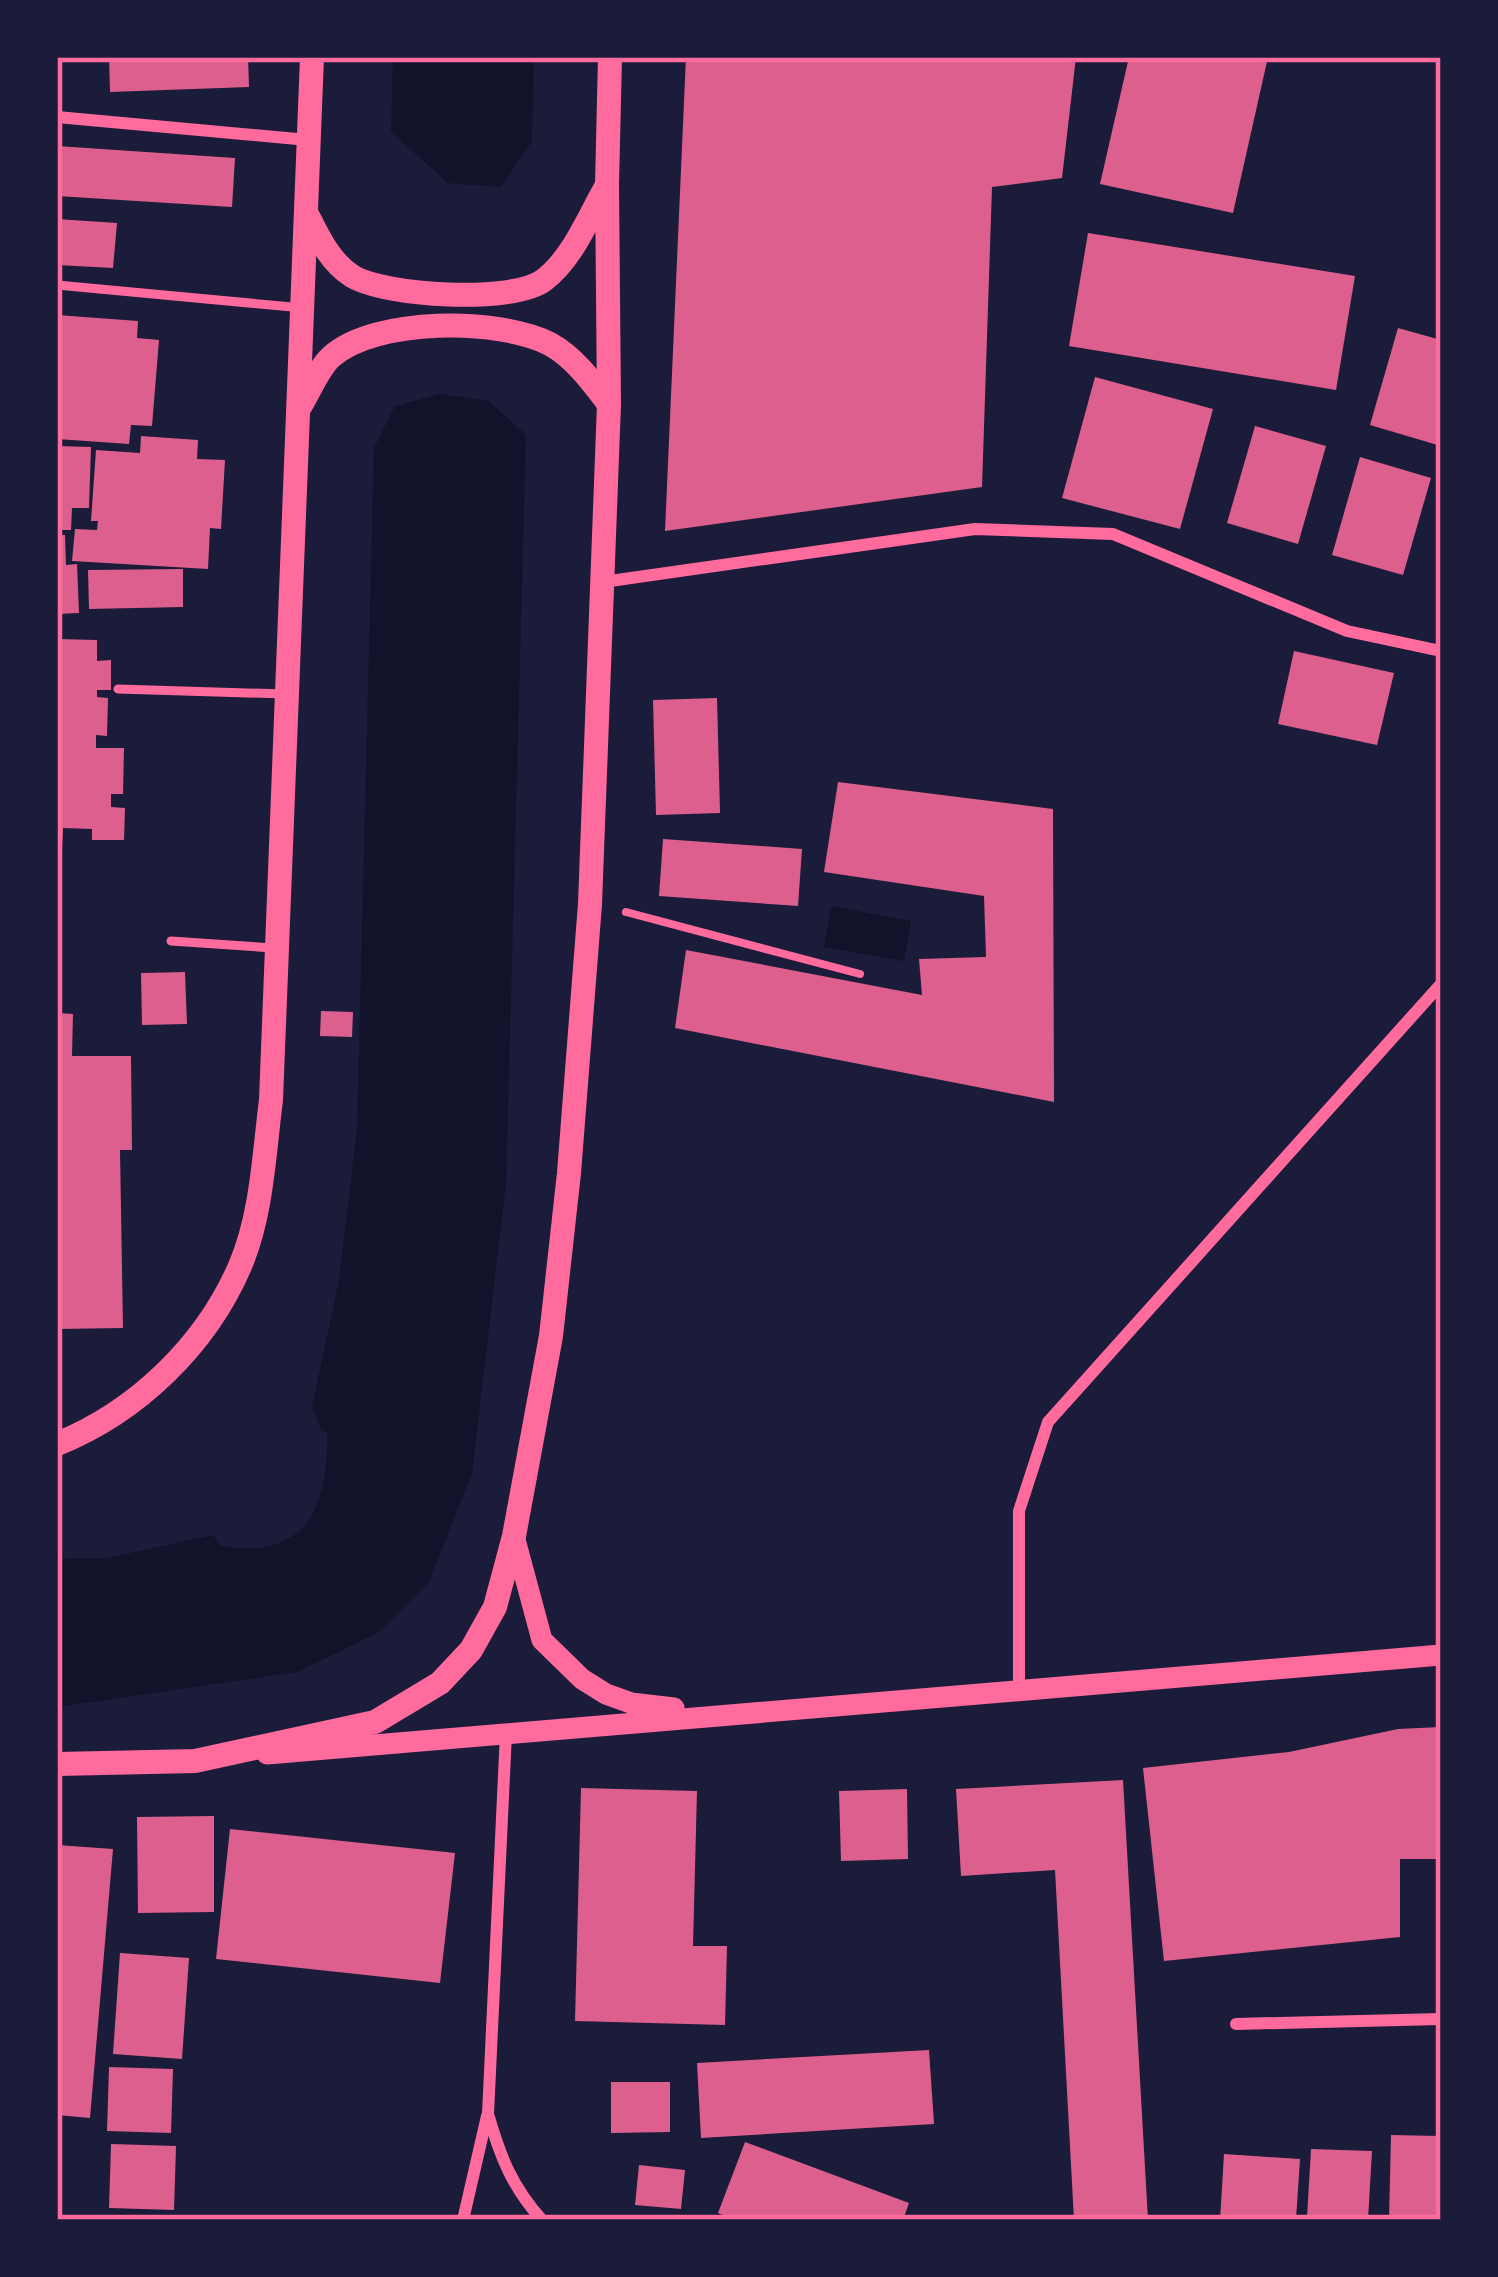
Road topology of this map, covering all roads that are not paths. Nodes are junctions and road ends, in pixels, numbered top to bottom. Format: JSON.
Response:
{"nodes":[{"id":1,"x":311,"y":57,"type":"edge"},
{"id":2,"x":610,"y":57,"type":"edge"},
{"id":3,"x":57,"y":117,"type":"edge"},
{"id":4,"x":309,"y":140,"type":"junction"},
{"id":5,"x":607,"y":185,"type":"junction"},
{"id":6,"x":308,"y":215,"type":"junction"},
{"id":7,"x":57,"y":285,"type":"edge"},
{"id":8,"x":304,"y":308,"type":"junction"},
{"id":9,"x":609,"y":404,"type":"junction"},
{"id":10,"x":300,"y":406,"type":"junction"},
{"id":11,"x":604,"y":582,"type":"junction"},
{"id":12,"x":1441,"y":651,"type":"edge"},
{"id":13,"x":118,"y":688,"type":"dead end"},
{"id":14,"x":285,"y":694,"type":"junction"},
{"id":15,"x":171,"y":941,"type":"dead end"},
{"id":16,"x":276,"y":948,"type":"junction"},
{"id":17,"x":1441,"y":983,"type":"edge"},
{"id":18,"x":57,"y":1444,"type":"edge"},
{"id":19,"x":514,"y":1536,"type":"junction"},
{"id":20,"x":1441,"y":1655,"type":"edge"},
{"id":21,"x":1018,"y":1690,"type":"junction"},
{"id":22,"x":722,"y":1713,"type":"junction"},
{"id":23,"x":506,"y":1732,"type":"junction"},
{"id":24,"x":195,"y":1761,"type":"junction"},
{"id":25,"x":57,"y":1764,"type":"edge"},
{"id":26,"x":1441,"y":2019,"type":"edge"},
{"id":27,"x":1236,"y":2024,"type":"dead end"},
{"id":28,"x":488,"y":2114,"type":"junction"},
{"id":29,"x":463,"y":2220,"type":"edge"},
{"id":30,"x":542,"y":2220,"type":"edge"}],
"edges":[{"from":1,"to":4,"type":"main road"},
{"from":2,"to":5,"type":"main road"},
{"from":3,"to":4,"type":"street"},
{"from":4,"to":6,"type":"main road"},
{"from":5,"to":6,"type":"main road"},
{"from":5,"to":9,"type":"main road"},
{"from":6,"to":8,"type":"main road"},
{"from":7,"to":8,"type":"lane"},
{"from":8,"to":10,"type":"main road"},
{"from":9,"to":10,"type":"main road"},
{"from":9,"to":11,"type":"main road"},
{"from":10,"to":14,"type":"main road"},
{"from":11,"to":12,"type":"street"},
{"from":11,"to":19,"type":"main road"},
{"from":13,"to":14,"type":"lane"},
{"from":14,"to":16,"type":"main road"},
{"from":15,"to":16,"type":"lane"},
{"from":16,"to":18,"type":"main road"},
{"from":17,"to":21,"type":"street"},
{"from":19,"to":22,"type":"street"},
{"from":19,"to":24,"type":"main road"},
{"from":20,"to":21,"type":"street"},
{"from":21,"to":22,"type":"street"},
{"from":22,"to":23,"type":"street"},
{"from":23,"to":24,"type":"street"},
{"from":23,"to":28,"type":"street"},
{"from":24,"to":25,"type":"main road"},
{"from":26,"to":27,"type":"street"},
{"from":28,"to":29,"type":"street"},
{"from":28,"to":30,"type":"street"}]}
